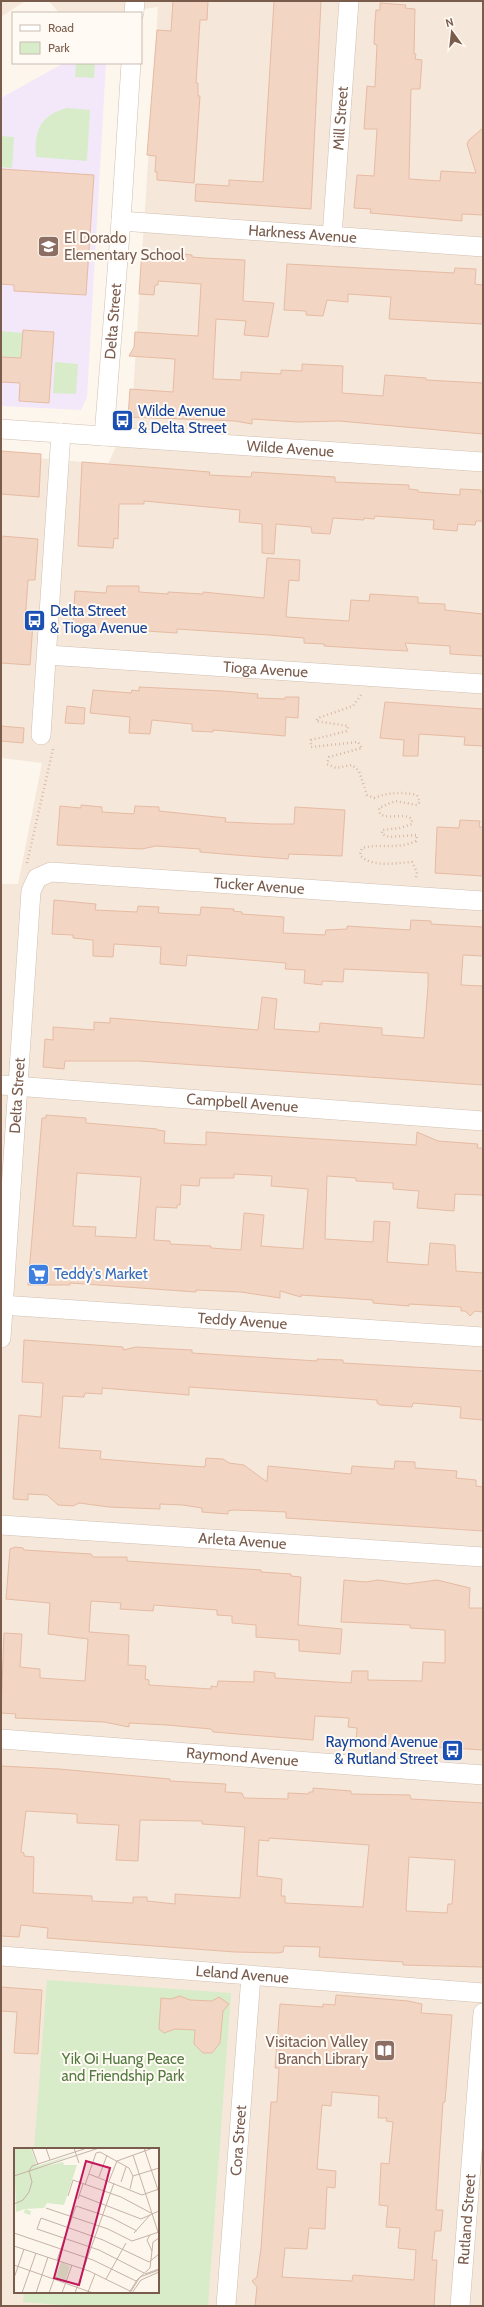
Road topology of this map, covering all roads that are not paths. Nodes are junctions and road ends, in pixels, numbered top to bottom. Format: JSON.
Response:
{"nodes":[{"id":1,"x":135,"y":1,"type":"edge"},
{"id":2,"x":349,"y":1,"type":"edge"},
{"id":3,"x":134,"y":12,"type":"edge"},
{"id":4,"x":131,"y":64,"type":"edge"},
{"id":5,"x":121,"y":221,"type":"junction"},
{"id":6,"x":332,"y":236,"type":"junction"},
{"id":7,"x":483,"y":247,"type":"edge"},
{"id":8,"x":1,"y":429,"type":"edge"},
{"id":9,"x":61,"y":433,"type":"junction"},
{"id":10,"x":104,"y":436,"type":"junction"},
{"id":11,"x":483,"y":462,"type":"edge"},
{"id":12,"x":47,"y":655,"type":"junction"},
{"id":13,"x":483,"y":684,"type":"edge"},
{"id":14,"x":48,"y":739,"type":"road end"},
{"id":15,"x":37,"y":878,"type":"joint"},
{"id":16,"x":483,"y":901,"type":"edge"},
{"id":17,"x":9,"y":1086,"type":"edge"},
{"id":18,"x":483,"y":1121,"type":"edge"},
{"id":19,"x":2,"y":1306,"type":"edge"},
{"id":20,"x":483,"y":1337,"type":"edge"},
{"id":21,"x":1,"y":1338,"type":"edge"},
{"id":22,"x":1,"y":1525,"type":"edge"},
{"id":23,"x":483,"y":1557,"type":"edge"},
{"id":24,"x":1,"y":1739,"type":"edge"},
{"id":25,"x":483,"y":1775,"type":"edge"},
{"id":26,"x":1,"y":1956,"type":"edge"},
{"id":27,"x":251,"y":1976,"type":"junction"},
{"id":28,"x":483,"y":1993,"type":"edge"},
{"id":29,"x":483,"y":2013,"type":"edge"},
{"id":30,"x":226,"y":2306,"type":"edge"},
{"id":31,"x":460,"y":2306,"type":"edge"}],
"edges":[{"from":1,"to":3,"type":"street"},
{"from":2,"to":6,"type":"street","name":"Mill Street"},
{"from":4,"to":5,"type":"street","name":"Delta Street"},
{"from":5,"to":6,"type":"street","name":"Harkness Avenue"},
{"from":5,"to":10,"type":"street","name":"Delta Street"},
{"from":6,"to":7,"type":"street","name":"Harkness Avenue"},
{"from":8,"to":9,"type":"street","name":"Wilde Avenue"},
{"from":9,"to":10,"type":"street","name":"Wilde Avenue"},
{"from":9,"to":12,"type":"street"},
{"from":10,"to":11,"type":"street","name":"Wilde Avenue"},
{"from":12,"to":13,"type":"street","name":"Tioga Avenue"},
{"from":12,"to":14,"type":"street"},
{"from":15,"to":16,"type":"street","name":"Tucker Avenue"},
{"from":15,"to":17,"type":"street","name":"Delta Street"},
{"from":17,"to":18,"type":"street","name":"Campbell Avenue"},
{"from":17,"to":19,"type":"street","name":"Delta Street"},
{"from":19,"to":20,"type":"street","name":"Teddy Avenue"},
{"from":19,"to":21,"type":"street","name":"Delta Street"},
{"from":22,"to":23,"type":"street","name":"Arleta Avenue"},
{"from":24,"to":25,"type":"street","name":"Raymond Avenue"},
{"from":26,"to":27,"type":"street","name":"Leland Avenue"},
{"from":27,"to":28,"type":"street","name":"Leland Avenue"},
{"from":27,"to":30,"type":"street","name":"Cora Street"},
{"from":29,"to":31,"type":"street","name":"Rutland Street"}]}
